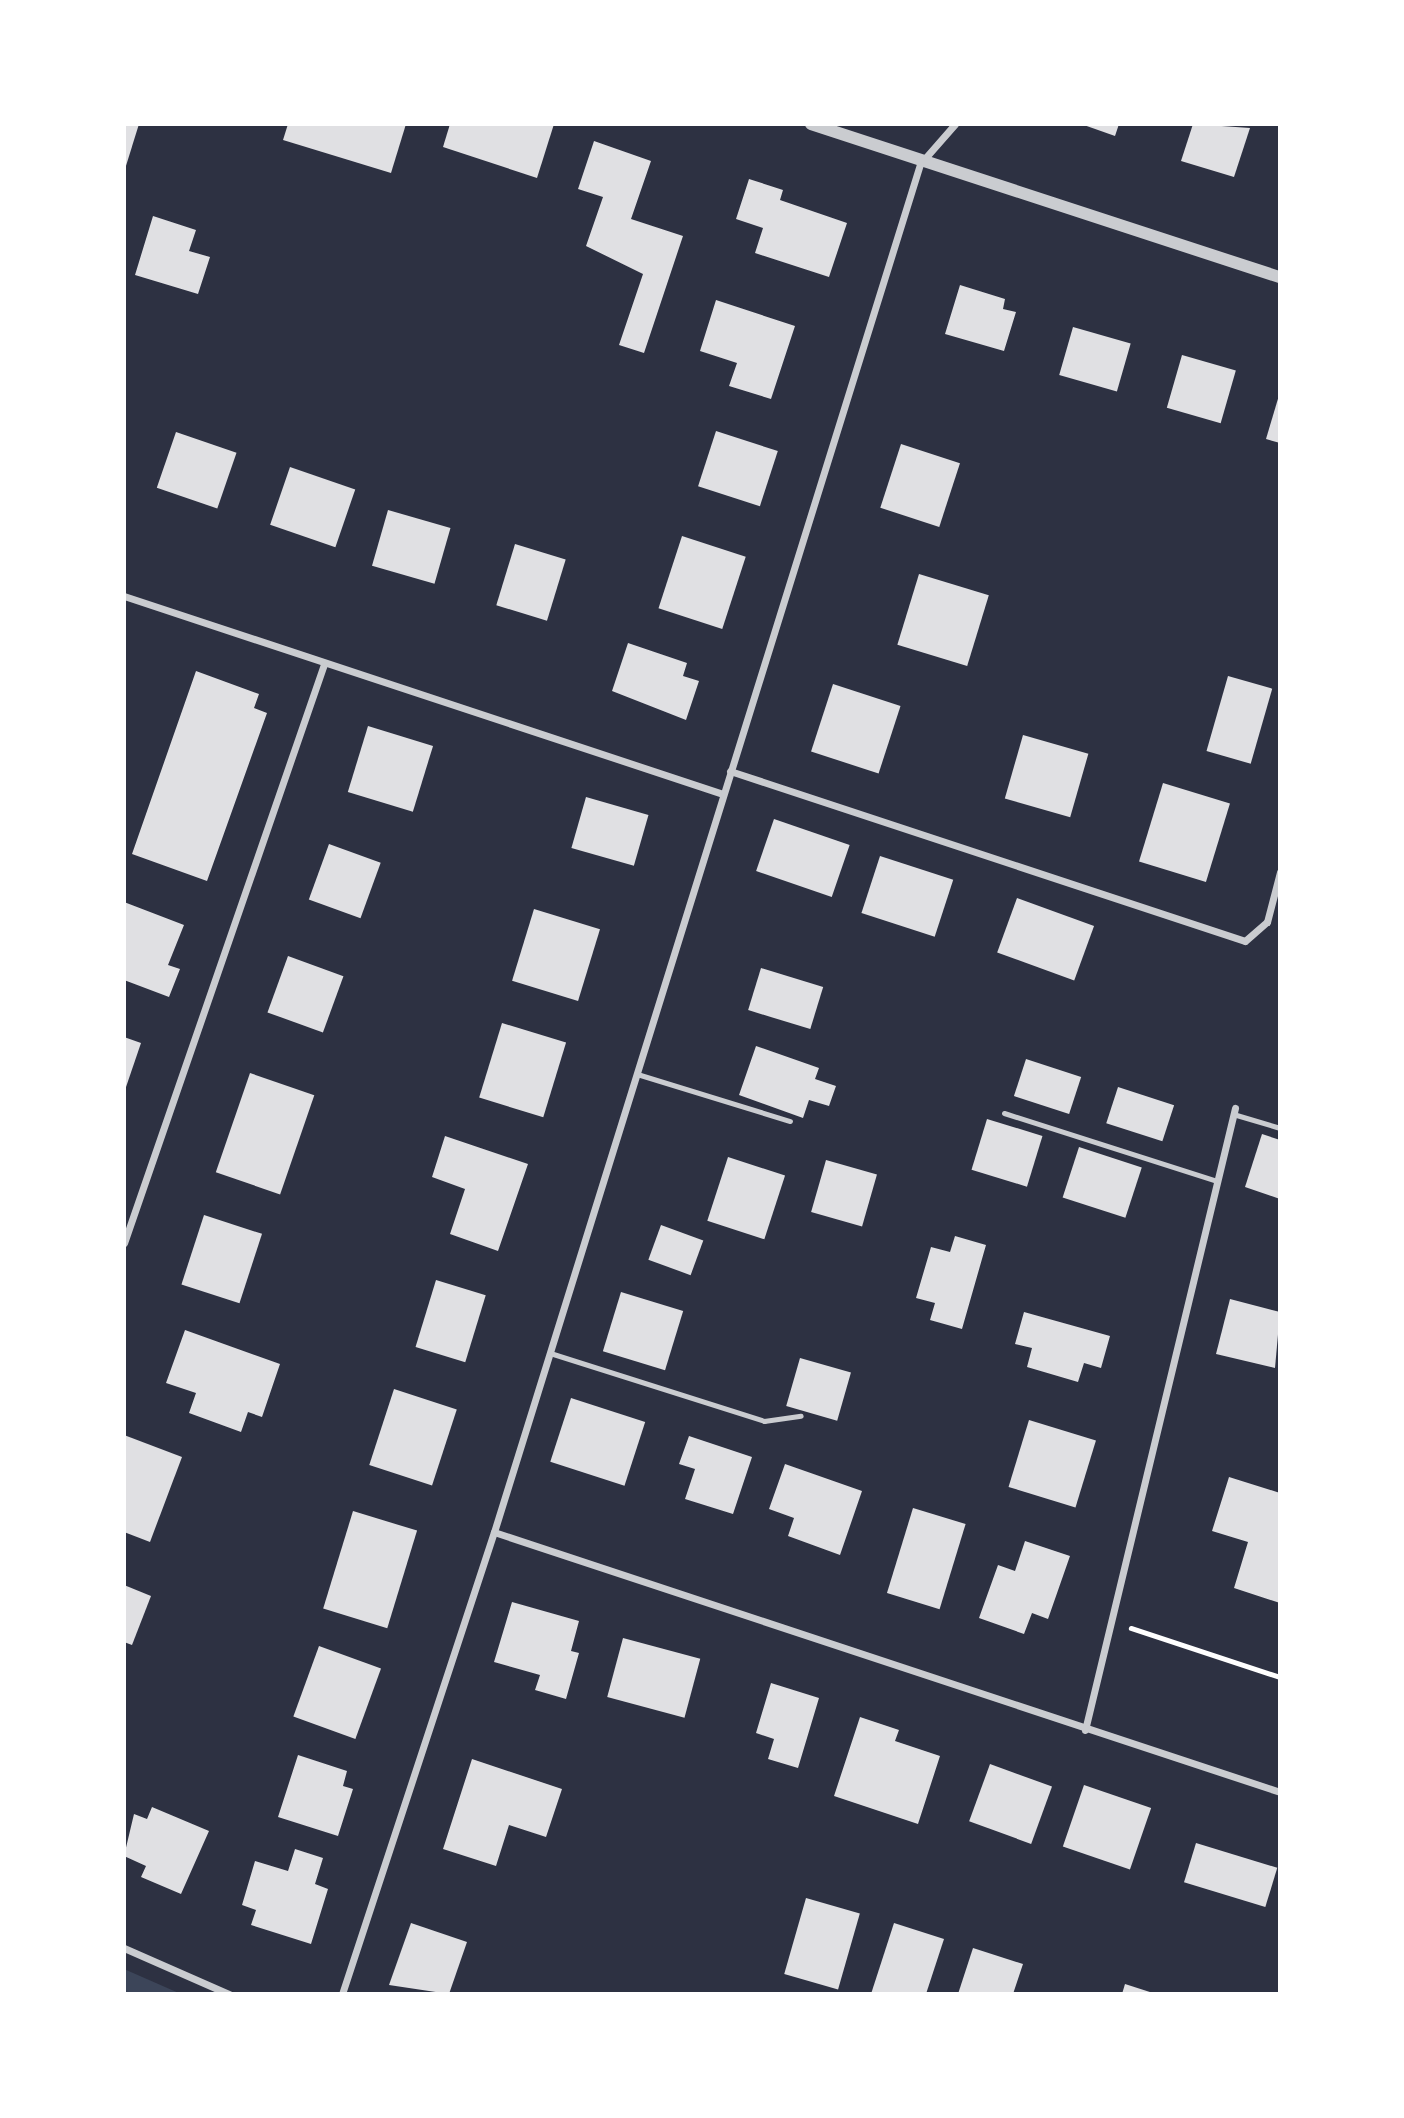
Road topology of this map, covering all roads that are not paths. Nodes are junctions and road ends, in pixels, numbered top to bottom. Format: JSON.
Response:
{"nodes":[{"id":1,"x":811,"y":124,"type":"edge"},
{"id":2,"x":955,"y":124,"type":"edge"},
{"id":3,"x":920,"y":164,"type":"junction"},
{"id":4,"x":1280,"y":277,"type":"edge"},
{"id":5,"x":124,"y":596,"type":"edge"},
{"id":6,"x":324,"y":664,"type":"junction"},
{"id":7,"x":730,"y":771,"type":"junction"},
{"id":8,"x":720,"y":793,"type":"junction"},
{"id":9,"x":1280,"y":872,"type":"edge"},
{"id":10,"x":1275,"y":907,"type":"edge"},
{"id":11,"x":636,"y":1074,"type":"junction"},
{"id":12,"x":1234,"y":1111,"type":"joint"},
{"id":13,"x":1004,"y":1113,"type":"dead end"},
{"id":14,"x":790,"y":1121,"type":"dead end"},
{"id":15,"x":1280,"y":1128,"type":"edge"},
{"id":16,"x":1217,"y":1181,"type":"junction"},
{"id":17,"x":124,"y":1243,"type":"edge"},
{"id":18,"x":550,"y":1353,"type":"junction"},
{"id":19,"x":801,"y":1416,"type":"dead end"},
{"id":20,"x":494,"y":1532,"type":"junction"},
{"id":21,"x":1084,"y":1730,"type":"junction"},
{"id":22,"x":1280,"y":1793,"type":"edge"},
{"id":23,"x":124,"y":1948,"type":"edge"},
{"id":24,"x":229,"y":1994,"type":"edge"},
{"id":25,"x":342,"y":1994,"type":"edge"}],
"edges":[{"from":1,"to":3,"type":"street"},
{"from":2,"to":3,"type":"street"},
{"from":3,"to":4,"type":"street"},
{"from":3,"to":7,"type":"street"},
{"from":5,"to":6,"type":"street"},
{"from":6,"to":8,"type":"street"},
{"from":6,"to":17,"type":"street"},
{"from":7,"to":8,"type":"street"},
{"from":7,"to":10,"type":"street"},
{"from":8,"to":11,"type":"street"},
{"from":9,"to":10,"type":"street"},
{"from":11,"to":14,"type":"lane"},
{"from":11,"to":18,"type":"street"},
{"from":12,"to":15,"type":"lane"},
{"from":12,"to":16,"type":"street"},
{"from":13,"to":16,"type":"lane"},
{"from":16,"to":21,"type":"street"},
{"from":18,"to":19,"type":"lane"},
{"from":18,"to":20,"type":"street"},
{"from":20,"to":21,"type":"street"},
{"from":20,"to":25,"type":"street"},
{"from":21,"to":22,"type":"street"},
{"from":23,"to":24,"type":"street"}]}
